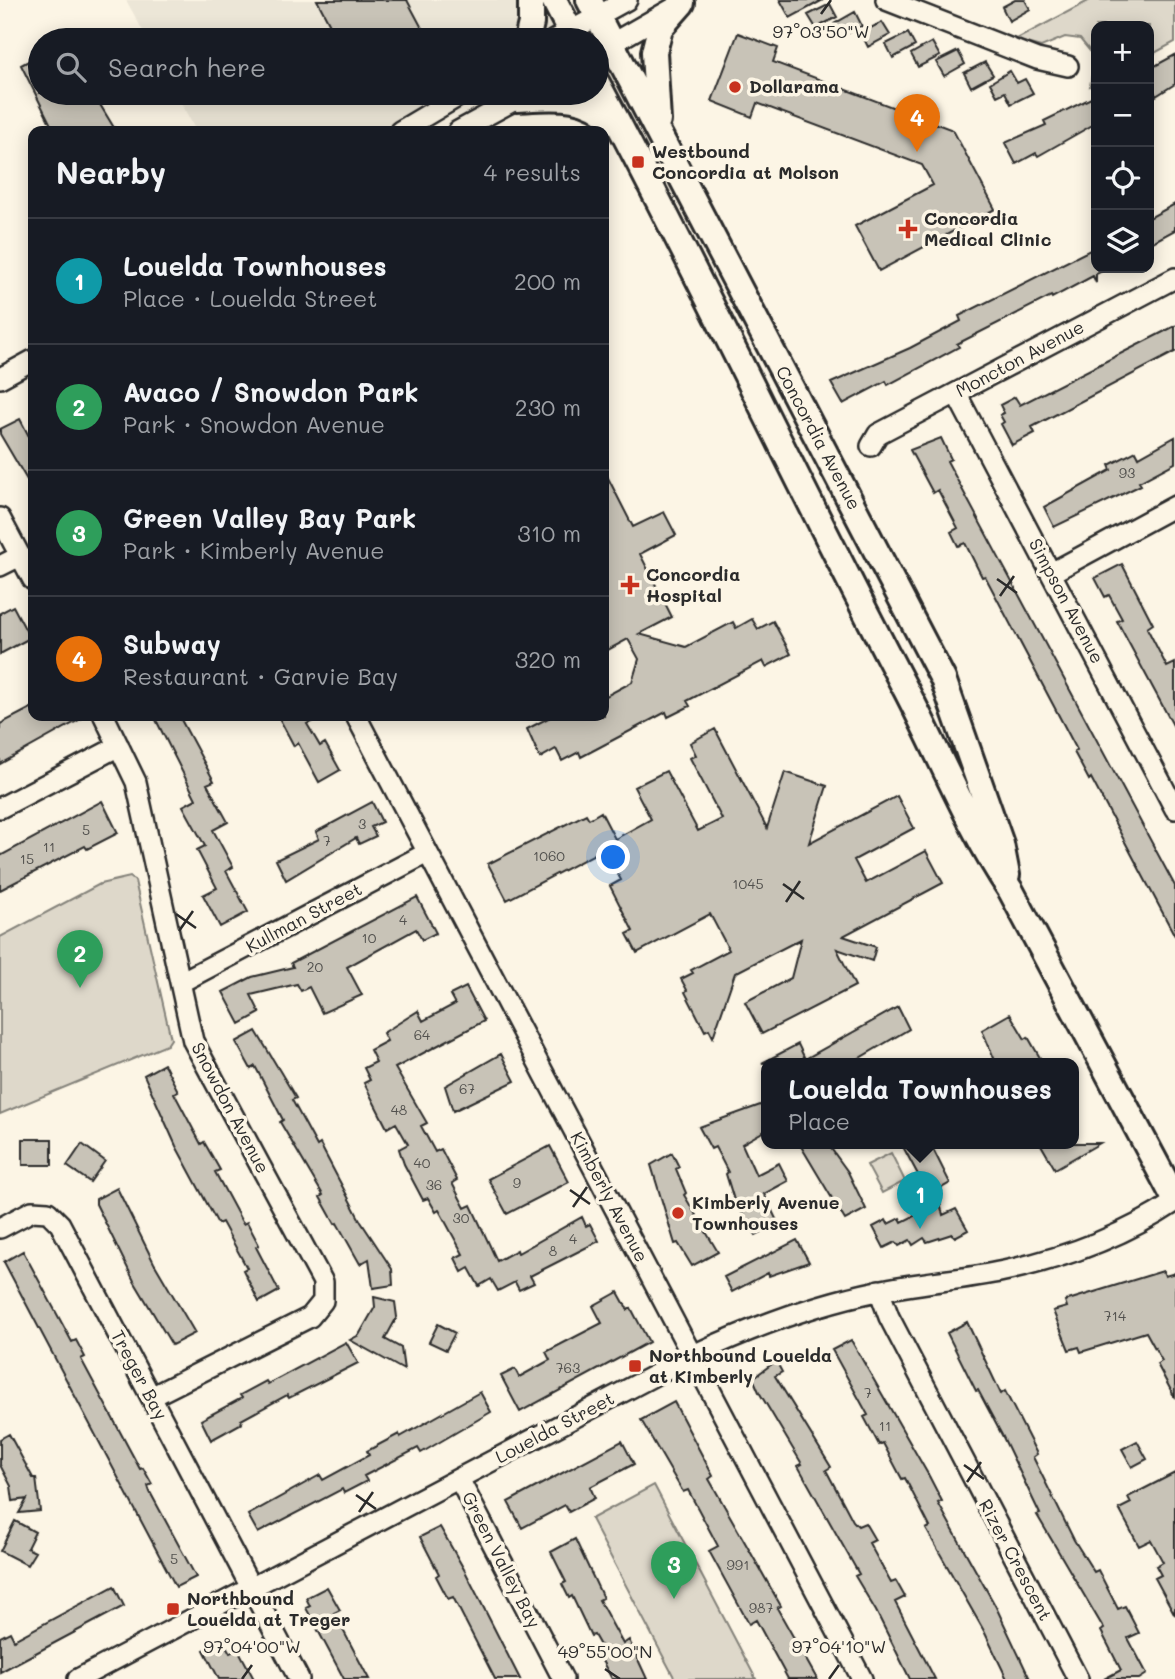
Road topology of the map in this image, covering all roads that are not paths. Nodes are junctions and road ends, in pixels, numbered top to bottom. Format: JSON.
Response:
{"nodes":[{"id":1,"x":531,"y":0,"type":"edge"},
{"id":2,"x":554,"y":0,"type":"edge"},
{"id":3,"x":627,"y":0,"type":"edge"},
{"id":4,"x":886,"y":0,"type":"edge"},
{"id":5,"x":684,"y":1,"type":"edge"},
{"id":6,"x":594,"y":8,"type":"edge"},
{"id":7,"x":530,"y":28,"type":"edge"},
{"id":8,"x":564,"y":28,"type":"edge"},
{"id":9,"x":575,"y":28,"type":"edge"},
{"id":10,"x":599,"y":28,"type":"edge"},
{"id":11,"x":609,"y":45,"type":"edge"},
{"id":12,"x":609,"y":56,"type":"edge"},
{"id":13,"x":1068,"y":66,"type":"dead end"},
{"id":14,"x":444,"y":105,"type":"edge"},
{"id":15,"x":506,"y":105,"type":"edge"},
{"id":16,"x":596,"y":105,"type":"edge"},
{"id":17,"x":609,"y":105,"type":"edge"},
{"id":18,"x":408,"y":126,"type":"edge"},
{"id":19,"x":467,"y":126,"type":"edge"},
{"id":20,"x":622,"y":130,"type":"junction"},
{"id":21,"x":658,"y":132,"type":"junction"},
{"id":22,"x":1175,"y":278,"type":"edge"},
{"id":23,"x":28,"y":363,"type":"edge"},
{"id":24,"x":0,"y":378,"type":"edge"},
{"id":25,"x":956,"y":393,"type":"junction"},
{"id":26,"x":870,"y":446,"type":"dead end"},
{"id":27,"x":1175,"y":506,"type":"edge"},
{"id":28,"x":0,"y":517,"type":"edge"},
{"id":29,"x":20,"y":556,"type":"junction"},
{"id":30,"x":0,"y":566,"type":"edge"},
{"id":31,"x":28,"y":571,"type":"edge"},
{"id":32,"x":1051,"y":573,"type":"junction"},
{"id":33,"x":106,"y":721,"type":"edge"},
{"id":34,"x":358,"y":721,"type":"edge"},
{"id":35,"x":119,"y":746,"type":"junction"},
{"id":36,"x":0,"y":808,"type":"edge"},
{"id":37,"x":1175,"y":809,"type":"edge"},
{"id":38,"x":427,"y":853,"type":"junction"},
{"id":39,"x":1011,"y":891,"type":"junction"},
{"id":40,"x":181,"y":982,"type":"junction"},
{"id":41,"x":1175,"y":1200,"type":"edge"},
{"id":42,"x":0,"y":1228,"type":"edge"},
{"id":43,"x":879,"y":1290,"type":"junction"},
{"id":44,"x":693,"y":1355,"type":"junction"},
{"id":45,"x":150,"y":1396,"type":"junction"},
{"id":46,"x":459,"y":1479,"type":"junction"},
{"id":47,"x":252,"y":1588,"type":"junction"},
{"id":48,"x":78,"y":1679,"type":"edge"},
{"id":49,"x":299,"y":1679,"type":"edge"},
{"id":50,"x":563,"y":1679,"type":"edge"},
{"id":51,"x":862,"y":1679,"type":"edge"},
{"id":52,"x":1078,"y":1679,"type":"edge"}],
"edges":[{"from":1,"to":7,"type":"main road"},
{"from":2,"to":8,"type":"main road"},
{"from":3,"to":6,"type":"street"},
{"from":4,"to":13,"type":"street"},
{"from":5,"to":11,"type":"street"},
{"from":5,"to":21,"type":"main road"},
{"from":6,"to":9,"type":"street"},
{"from":6,"to":10,"type":"main road","name":"Concordia Avenue"},
{"from":12,"to":21,"type":"main road","name":"Concordia Avenue"},
{"from":14,"to":18,"type":"street"},
{"from":15,"to":19,"type":"street"},
{"from":16,"to":20,"type":"main road"},
{"from":17,"to":20,"type":"main road","name":"Concordia Avenue"},
{"from":20,"to":39,"type":"main road","name":"Concordia Avenue"},
{"from":21,"to":39,"type":"main road","name":"Concordia Avenue"},
{"from":22,"to":25,"type":"street","name":"Moncton Avenue"},
{"from":23,"to":24,"type":"street"},
{"from":25,"to":26,"type":"street","name":"Moncton Avenue"},
{"from":25,"to":32,"type":"street","name":"Simpson Avenue"},
{"from":27,"to":32,"type":"street"},
{"from":28,"to":29,"type":"street"},
{"from":29,"to":30,"type":"street"},
{"from":29,"to":31,"type":"street"},
{"from":32,"to":37,"type":"street","name":"Simpson Avenue"},
{"from":33,"to":35,"type":"street","name":"Snowdon Avenue"},
{"from":34,"to":38,"type":"street","name":"Kimberly Avenue"},
{"from":35,"to":36,"type":"street"},
{"from":35,"to":40,"type":"street","name":"Snowdon Avenue"},
{"from":38,"to":40,"type":"street","name":"Kullman Street"},
{"from":38,"to":44,"type":"street","name":"Kimberly Avenue"},
{"from":39,"to":41,"type":"main road","name":"Concordia Avenue"},
{"from":40,"to":45,"type":"street","name":"Snowdon Avenue"},
{"from":41,"to":43,"type":"street","name":"Louelda Street"},
{"from":42,"to":45,"type":"street","name":"Treger Bay"},
{"from":43,"to":44,"type":"street","name":"Louelda Street"},
{"from":43,"to":52,"type":"street","name":"Rizer Crescent"},
{"from":44,"to":46,"type":"street","name":"Louelda Street"},
{"from":44,"to":51,"type":"street","name":"Kimberly Avenue"},
{"from":45,"to":47,"type":"street","name":"Treger Bay"},
{"from":46,"to":47,"type":"street","name":"Louelda Street"},
{"from":46,"to":50,"type":"street","name":"Green Valley Bay"},
{"from":47,"to":48,"type":"street","name":"Louelda Street"},
{"from":47,"to":49,"type":"street"}]}
